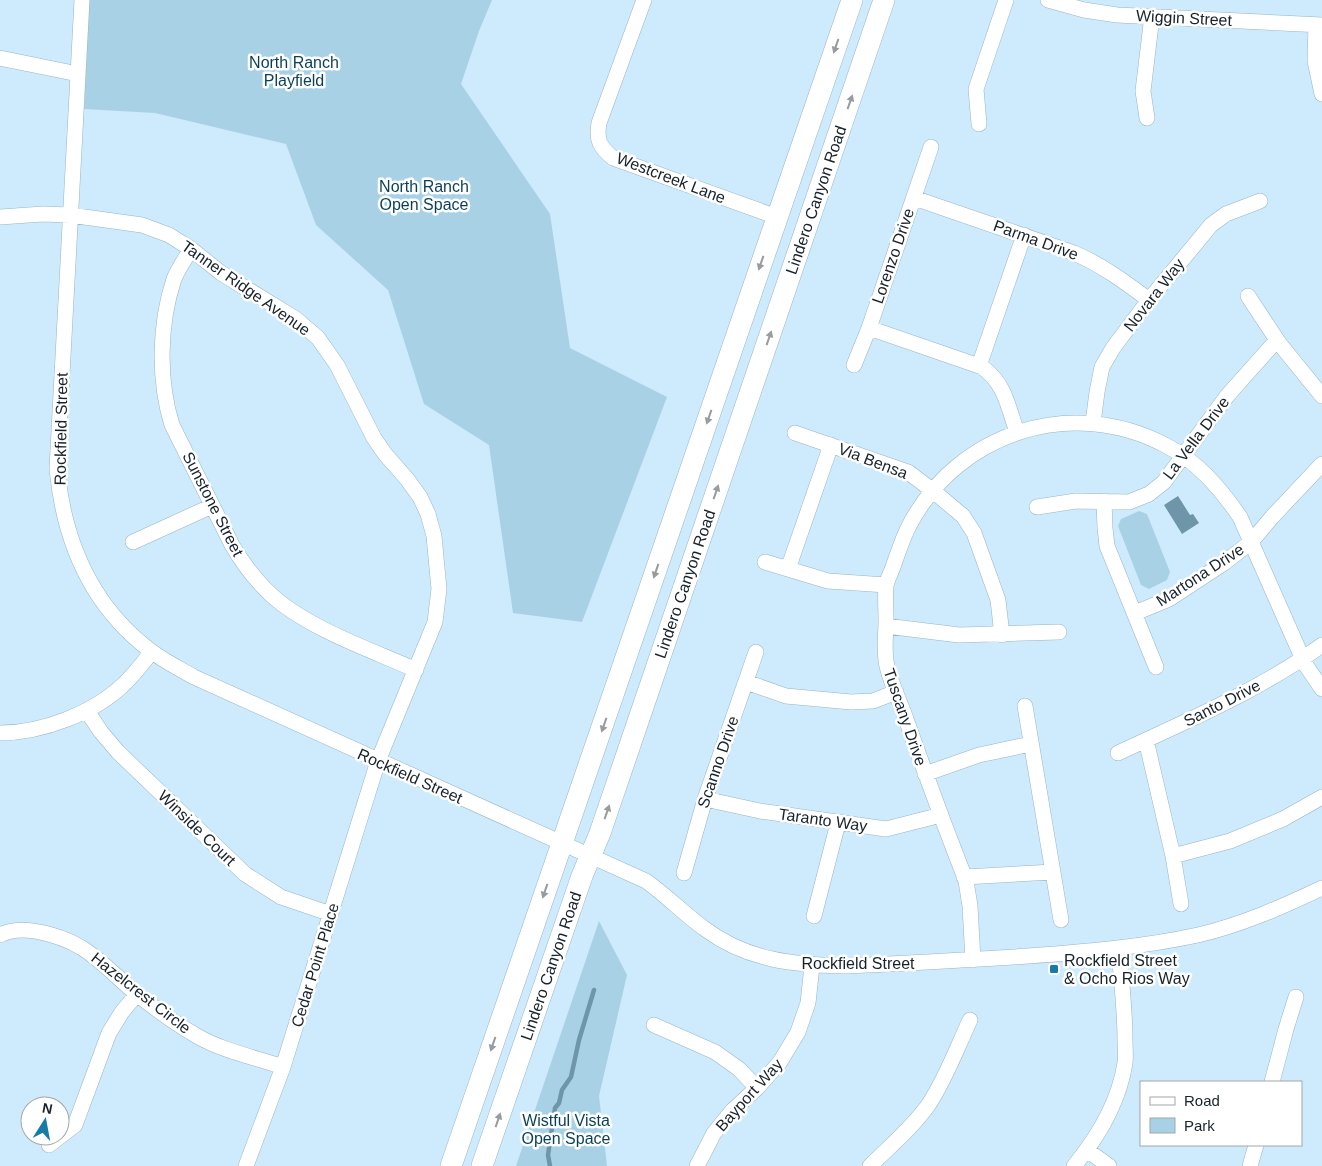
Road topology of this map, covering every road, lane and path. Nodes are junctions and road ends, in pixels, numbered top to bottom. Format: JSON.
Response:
{"nodes":[{"id":1,"x":82,"y":0,"type":"edge"},
{"id":2,"x":644,"y":0,"type":"edge"},
{"id":3,"x":852,"y":0,"type":"edge"},
{"id":4,"x":884,"y":0,"type":"edge"},
{"id":5,"x":1006,"y":0,"type":"edge"},
{"id":6,"x":1048,"y":0,"type":"edge"},
{"id":7,"x":1152,"y":16,"type":"junction"},
{"id":8,"x":1319,"y":25,"type":"edge"},
{"id":9,"x":0,"y":58,"type":"edge"},
{"id":10,"x":78,"y":74,"type":"junction"},
{"id":11,"x":1322,"y":94,"type":"edge"},
{"id":12,"x":1147,"y":118,"type":"dead end"},
{"id":13,"x":979,"y":124,"type":"dead end"},
{"id":14,"x":931,"y":146,"type":"dead end"},
{"id":15,"x":914,"y":198,"type":"junction"},
{"id":16,"x":1260,"y":201,"type":"dead end"},
{"id":17,"x":70,"y":215,"type":"junction"},
{"id":18,"x":0,"y":217,"type":"edge"},
{"id":19,"x":777,"y":217,"type":"junction"},
{"id":20,"x":1024,"y":236,"type":"junction"},
{"id":21,"x":191,"y":249,"type":"junction"},
{"id":22,"x":1248,"y":296,"type":"dead end"},
{"id":23,"x":1149,"y":300,"type":"junction"},
{"id":24,"x":869,"y":328,"type":"junction"},
{"id":25,"x":1278,"y":340,"type":"junction"},
{"id":26,"x":854,"y":365,"type":"dead end"},
{"id":27,"x":978,"y":366,"type":"junction"},
{"id":28,"x":1322,"y":396,"type":"edge"},
{"id":29,"x":1093,"y":423,"type":"junction"},
{"id":30,"x":1017,"y":432,"type":"junction"},
{"id":31,"x":795,"y":433,"type":"dead end"},
{"id":32,"x":830,"y":445,"type":"junction"},
{"id":33,"x":1183,"y":456,"type":"junction"},
{"id":34,"x":1322,"y":464,"type":"edge"},
{"id":35,"x":932,"y":490,"type":"junction"},
{"id":36,"x":1104,"y":501,"type":"junction"},
{"id":37,"x":212,"y":506,"type":"junction"},
{"id":38,"x":1037,"y":507,"type":"dead end"},
{"id":39,"x":133,"y":542,"type":"dead end"},
{"id":40,"x":1251,"y":542,"type":"junction"},
{"id":41,"x":765,"y":562,"type":"dead end"},
{"id":42,"x":788,"y":569,"type":"junction"},
{"id":43,"x":886,"y":585,"type":"junction"},
{"id":44,"x":1135,"y":613,"type":"junction"},
{"id":45,"x":886,"y":626,"type":"junction"},
{"id":46,"x":1059,"y":632,"type":"dead end"},
{"id":47,"x":1002,"y":635,"type":"junction"},
{"id":48,"x":1322,"y":645,"type":"edge"},
{"id":49,"x":152,"y":652,"type":"junction"},
{"id":50,"x":756,"y":652,"type":"dead end"},
{"id":51,"x":1303,"y":659,"type":"junction"},
{"id":52,"x":1156,"y":668,"type":"dead end"},
{"id":53,"x":416,"y":670,"type":"junction"},
{"id":54,"x":746,"y":682,"type":"junction"},
{"id":55,"x":1322,"y":689,"type":"edge"},
{"id":56,"x":896,"y":692,"type":"junction"},
{"id":57,"x":1025,"y":706,"type":"dead end"},
{"id":58,"x":87,"y":711,"type":"junction"},
{"id":59,"x":0,"y":733,"type":"edge"},
{"id":60,"x":1146,"y":740,"type":"junction"},
{"id":61,"x":1031,"y":744,"type":"junction"},
{"id":62,"x":1118,"y":753,"type":"dead end"},
{"id":63,"x":378,"y":761,"type":"junction"},
{"id":64,"x":925,"y":774,"type":"junction"},
{"id":65,"x":1322,"y":797,"type":"edge"},
{"id":66,"x":705,"y":799,"type":"junction"},
{"id":67,"x":941,"y":815,"type":"junction"},
{"id":68,"x":838,"y":822,"type":"junction"},
{"id":69,"x":563,"y":845,"type":"junction"},
{"id":70,"x":1173,"y":856,"type":"junction"},
{"id":71,"x":590,"y":857,"type":"junction"},
{"id":72,"x":1053,"y":872,"type":"junction"},
{"id":73,"x":684,"y":873,"type":"dead end"},
{"id":74,"x":964,"y":877,"type":"junction"},
{"id":75,"x":1322,"y":888,"type":"edge"},
{"id":76,"x":1181,"y":904,"type":"dead end"},
{"id":77,"x":331,"y":914,"type":"junction"},
{"id":78,"x":814,"y":916,"type":"dead end"},
{"id":79,"x":1061,"y":920,"type":"dead end"},
{"id":80,"x":0,"y":936,"type":"edge"},
{"id":81,"x":1118,"y":948,"type":"junction"},
{"id":82,"x":973,"y":960,"type":"junction"},
{"id":83,"x":812,"y":966,"type":"junction"},
{"id":84,"x":136,"y":994,"type":"junction"},
{"id":85,"x":1296,"y":997,"type":"dead end"},
{"id":86,"x":970,"y":1020,"type":"dead end"},
{"id":87,"x":654,"y":1025,"type":"dead end"},
{"id":88,"x":283,"y":1067,"type":"junction"},
{"id":89,"x":1272,"y":1081,"type":"edge"},
{"id":90,"x":758,"y":1088,"type":"junction"},
{"id":91,"x":70,"y":1129,"type":"edge"},
{"id":92,"x":1256,"y":1146,"type":"edge"},
{"id":93,"x":1087,"y":1150,"type":"junction"},
{"id":94,"x":246,"y":1166,"type":"edge"},
{"id":95,"x":452,"y":1166,"type":"edge"},
{"id":96,"x":482,"y":1166,"type":"edge"},
{"id":97,"x":697,"y":1166,"type":"edge"},
{"id":98,"x":870,"y":1166,"type":"edge"},
{"id":99,"x":1074,"y":1166,"type":"edge"},
{"id":100,"x":1109,"y":1166,"type":"edge"},
{"id":101,"x":1250,"y":1166,"type":"edge"}],
"edges":[{"from":1,"to":10,"type":"street","name":"Rockfield Street"},
{"from":2,"to":19,"type":"street","name":"Westcreek Lane"},
{"from":3,"to":19,"type":"main road","name":"Lindero Canyon Road","one_way":true},
{"from":71,"to":4,"type":"main road","name":"Lindero Canyon Road","one_way":true},
{"from":5,"to":13,"type":"street"},
{"from":6,"to":7,"type":"street","name":"Wiggin Street"},
{"from":7,"to":8,"type":"street","name":"Wiggin Street"},
{"from":7,"to":12,"type":"street"},
{"from":8,"to":11,"type":"street"},
{"from":9,"to":10,"type":"street"},
{"from":10,"to":17,"type":"street","name":"Rockfield Street"},
{"from":14,"to":15,"type":"street","name":"Lorenzo Drive"},
{"from":15,"to":20,"type":"street","name":"Parma Drive"},
{"from":15,"to":24,"type":"street","name":"Lorenzo Drive"},
{"from":16,"to":23,"type":"street","name":"Novara Way"},
{"from":17,"to":18,"type":"street","name":"Tanner Ridge Avenue"},
{"from":17,"to":21,"type":"street","name":"Tanner Ridge Avenue"},
{"from":17,"to":49,"type":"street","name":"Rockfield Street"},
{"from":19,"to":69,"type":"main road","name":"Lindero Canyon Road","one_way":true},
{"from":20,"to":23,"type":"street","name":"Parma Drive"},
{"from":20,"to":27,"type":"street"},
{"from":21,"to":37,"type":"street","name":"Sunstone Street"},
{"from":21,"to":53,"type":"street","name":"Tanner Ridge Avenue"},
{"from":22,"to":25,"type":"street"},
{"from":23,"to":29,"type":"street","name":"Novara Way"},
{"from":24,"to":26,"type":"street","name":"Lorenzo Drive"},
{"from":24,"to":27,"type":"street"},
{"from":25,"to":28,"type":"street"},
{"from":25,"to":33,"type":"street","name":"La Vella Drive"},
{"from":27,"to":30,"type":"street"},
{"from":29,"to":30,"type":"street","name":"Tuscany Drive"},
{"from":29,"to":33,"type":"street","name":"Tuscany Drive"},
{"from":30,"to":35,"type":"street","name":"Tuscany Drive"},
{"from":31,"to":32,"type":"street","name":"Via Bensa"},
{"from":32,"to":35,"type":"street","name":"Via Bensa"},
{"from":32,"to":42,"type":"street"},
{"from":33,"to":36,"type":"street","name":"La Vella Drive"},
{"from":33,"to":40,"type":"street","name":"Tuscany Drive"},
{"from":34,"to":40,"type":"street","name":"Martona Drive"},
{"from":35,"to":43,"type":"street","name":"Tuscany Drive"},
{"from":35,"to":47,"type":"street","name":"Via Bensa"},
{"from":36,"to":38,"type":"street","name":"La Vella Drive"},
{"from":36,"to":44,"type":"street"},
{"from":37,"to":39,"type":"street"},
{"from":37,"to":53,"type":"street","name":"Sunstone Street"},
{"from":40,"to":44,"type":"street","name":"Martona Drive"},
{"from":40,"to":51,"type":"street","name":"Tuscany Drive"},
{"from":41,"to":42,"type":"street"},
{"from":42,"to":43,"type":"street"},
{"from":43,"to":45,"type":"street","name":"Tuscany Drive"},
{"from":44,"to":52,"type":"street"},
{"from":45,"to":47,"type":"street"},
{"from":45,"to":56,"type":"street","name":"Tuscany Drive"},
{"from":46,"to":47,"type":"street"},
{"from":48,"to":51,"type":"street","name":"Santo Drive"},
{"from":49,"to":58,"type":"street"},
{"from":49,"to":63,"type":"street","name":"Rockfield Street"},
{"from":50,"to":54,"type":"street","name":"Scanno Drive"},
{"from":51,"to":55,"type":"street","name":"Tuscany Drive"},
{"from":51,"to":60,"type":"street","name":"Santo Drive"},
{"from":53,"to":63,"type":"street","name":"Tanner Ridge Avenue"},
{"from":54,"to":56,"type":"street"},
{"from":54,"to":66,"type":"street","name":"Scanno Drive"},
{"from":56,"to":64,"type":"street","name":"Tuscany Drive"},
{"from":57,"to":61,"type":"street"},
{"from":58,"to":59,"type":"street"},
{"from":58,"to":77,"type":"street","name":"Winside Court"},
{"from":60,"to":62,"type":"street","name":"Santo Drive"},
{"from":60,"to":70,"type":"street"},
{"from":61,"to":64,"type":"street"},
{"from":61,"to":72,"type":"street"},
{"from":63,"to":69,"type":"street","name":"Rockfield Street"},
{"from":63,"to":77,"type":"street","name":"Cedar Point Place"},
{"from":64,"to":67,"type":"street","name":"Tuscany Drive"},
{"from":65,"to":70,"type":"street"},
{"from":66,"to":68,"type":"street","name":"Taranto Way"},
{"from":66,"to":73,"type":"street","name":"Scanno Drive"},
{"from":67,"to":68,"type":"street","name":"Taranto Way"},
{"from":67,"to":74,"type":"street","name":"Tuscany Drive"},
{"from":68,"to":78,"type":"street"},
{"from":69,"to":71,"type":"street","name":"Rockfield Street"},
{"from":69,"to":95,"type":"main road","name":"Lindero Canyon Road","one_way":true},
{"from":70,"to":76,"type":"street"},
{"from":71,"to":83,"type":"street","name":"Rockfield Street"},
{"from":96,"to":71,"type":"main road","name":"Lindero Canyon Road","one_way":true},
{"from":72,"to":74,"type":"street"},
{"from":72,"to":79,"type":"street"},
{"from":74,"to":82,"type":"street","name":"Tuscany Drive"},
{"from":75,"to":81,"type":"street","name":"Rockfield Street"},
{"from":77,"to":88,"type":"street","name":"Cedar Point Place"},
{"from":80,"to":84,"type":"street","name":"Hazelcrest Circle"},
{"from":81,"to":82,"type":"street","name":"Rockfield Street"},
{"from":81,"to":93,"type":"street"},
{"from":82,"to":83,"type":"street","name":"Rockfield Street"},
{"from":83,"to":90,"type":"street","name":"Bayport Way"},
{"from":84,"to":88,"type":"street","name":"Hazelcrest Circle"},
{"from":84,"to":91,"type":"street"},
{"from":85,"to":89,"type":"street"},
{"from":86,"to":98,"type":"street"},
{"from":87,"to":90,"type":"street"},
{"from":88,"to":94,"type":"street","name":"Cedar Point Place"},
{"from":90,"to":97,"type":"street","name":"Bayport Way"},
{"from":92,"to":101,"type":"street"},
{"from":93,"to":99,"type":"street"},
{"from":93,"to":100,"type":"street"}]}
